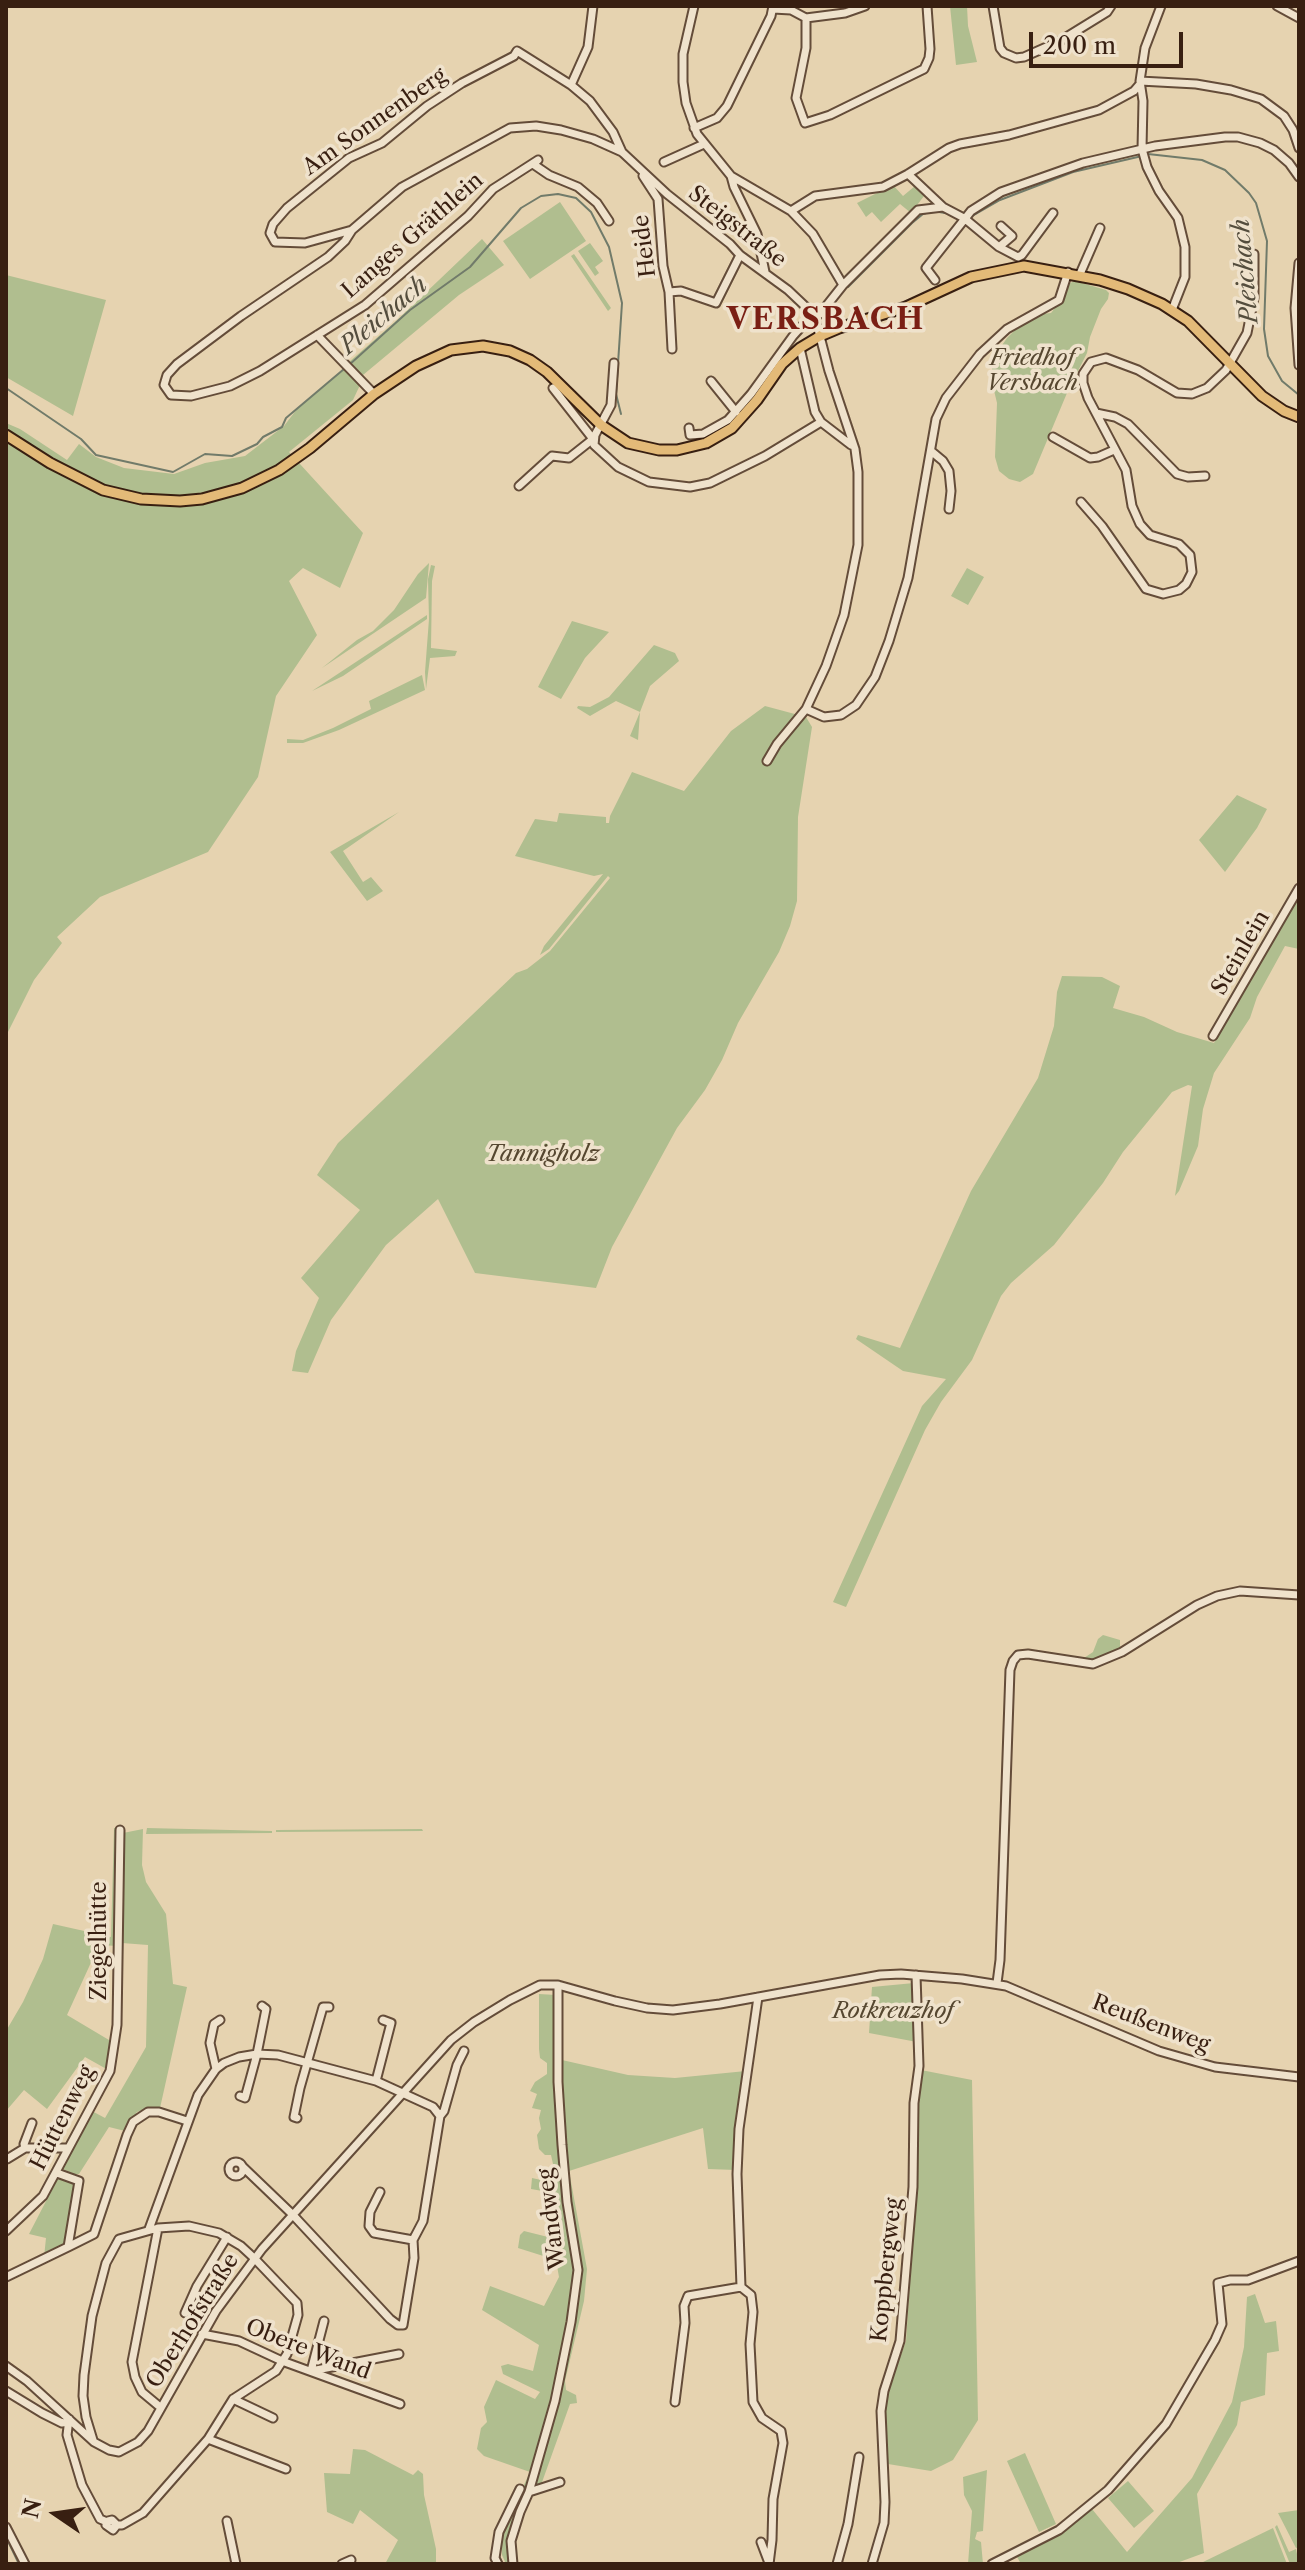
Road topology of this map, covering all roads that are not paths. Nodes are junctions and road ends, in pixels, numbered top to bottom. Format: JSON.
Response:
{"nodes":[{"id":1,"x":593,"y":6,"type":"edge"},
{"id":2,"x":694,"y":6,"type":"edge"},
{"id":3,"x":865,"y":6,"type":"edge"},
{"id":4,"x":927,"y":6,"type":"edge"},
{"id":5,"x":993,"y":6,"type":"edge"},
{"id":6,"x":1111,"y":6,"type":"edge"},
{"id":7,"x":1161,"y":6,"type":"edge"},
{"id":8,"x":1277,"y":6,"type":"edge"},
{"id":9,"x":773,"y":7,"type":"edge"},
{"id":10,"x":856,"y":8,"type":"edge"},
{"id":11,"x":806,"y":18,"type":"junction"},
{"id":12,"x":1299,"y":18,"type":"edge"},
{"id":13,"x":1140,"y":83,"type":"junction"},
{"id":14,"x":571,"y":85,"type":"junction"},
{"id":15,"x":694,"y":128,"type":"junction"},
{"id":16,"x":704,"y":144,"type":"junction"},
{"id":17,"x":1299,"y":148,"type":"edge"},
{"id":18,"x":1142,"y":149,"type":"junction"},
{"id":19,"x":622,"y":152,"type":"junction"},
{"id":20,"x":664,"y":162,"type":"dead end"},
{"id":21,"x":637,"y":166,"type":"junction"},
{"id":22,"x":908,"y":174,"type":"junction"},
{"id":23,"x":731,"y":176,"type":"junction"},
{"id":24,"x":1299,"y":177,"type":"edge"},
{"id":25,"x":931,"y":195,"type":"junction"},
{"id":26,"x":943,"y":207,"type":"junction"},
{"id":27,"x":918,"y":210,"type":"junction"},
{"id":28,"x":791,"y":211,"type":"junction"},
{"id":29,"x":1053,"y":213,"type":"dead end"},
{"id":30,"x":964,"y":218,"type":"junction"},
{"id":31,"x":609,"y":221,"type":"dead end"},
{"id":32,"x":1001,"y":226,"type":"dead end"},
{"id":33,"x":1100,"y":228,"type":"dead end"},
{"id":34,"x":352,"y":230,"type":"junction"},
{"id":35,"x":999,"y":247,"type":"junction"},
{"id":36,"x":1254,"y":254,"type":"dead end"},
{"id":37,"x":740,"y":255,"type":"junction"},
{"id":38,"x":1299,"y":263,"type":"edge"},
{"id":39,"x":765,"y":272,"type":"junction"},
{"id":40,"x":1068,"y":272,"type":"junction"},
{"id":41,"x":1080,"y":274,"type":"junction"},
{"id":42,"x":935,"y":280,"type":"dead end"},
{"id":43,"x":843,"y":285,"type":"junction"},
{"id":44,"x":669,"y":292,"type":"junction"},
{"id":45,"x":1172,"y":310,"type":"junction"},
{"id":46,"x":814,"y":318,"type":"junction"},
{"id":47,"x":317,"y":335,"type":"junction"},
{"id":48,"x":820,"y":336,"type":"junction"},
{"id":49,"x":800,"y":348,"type":"junction"},
{"id":50,"x":672,"y":349,"type":"dead end"},
{"id":51,"x":614,"y":363,"type":"dead end"},
{"id":52,"x":1230,"y":364,"type":"junction"},
{"id":53,"x":1299,"y":365,"type":"edge"},
{"id":54,"x":711,"y":381,"type":"dead end"},
{"id":55,"x":556,"y":386,"type":"junction"},
{"id":56,"x":374,"y":394,"type":"junction"},
{"id":57,"x":736,"y":412,"type":"junction"},
{"id":58,"x":1096,"y":413,"type":"junction"},
{"id":59,"x":1299,"y":417,"type":"edge"},
{"id":60,"x":821,"y":422,"type":"junction"},
{"id":61,"x":601,"y":425,"type":"junction"},
{"id":62,"x":689,"y":428,"type":"dead end"},
{"id":63,"x":6,"y":435,"type":"edge"},
{"id":64,"x":1053,"y":437,"type":"dead end"},
{"id":65,"x":593,"y":439,"type":"junction"},
{"id":66,"x":853,"y":446,"type":"junction"},
{"id":67,"x":1114,"y":450,"type":"junction"},
{"id":68,"x":931,"y":451,"type":"junction"},
{"id":69,"x":1205,"y":476,"type":"dead end"},
{"id":70,"x":519,"y":486,"type":"dead end"},
{"id":71,"x":1081,"y":502,"type":"dead end"},
{"id":72,"x":949,"y":509,"type":"dead end"},
{"id":73,"x":809,"y":711,"type":"junction"},
{"id":74,"x":767,"y":761,"type":"dead end"},
{"id":75,"x":1299,"y":888,"type":"edge"},
{"id":76,"x":1213,"y":1036,"type":"dead end"},
{"id":77,"x":1299,"y":1595,"type":"edge"},
{"id":78,"x":120,"y":1830,"type":"dead end"},
{"id":79,"x":916,"y":1975,"type":"junction"},
{"id":80,"x":997,"y":1983,"type":"junction"},
{"id":81,"x":558,"y":1985,"type":"junction"},
{"id":82,"x":758,"y":1997,"type":"junction"},
{"id":83,"x":262,"y":2006,"type":"dead end"},
{"id":84,"x":329,"y":2007,"type":"dead end"},
{"id":85,"x":220,"y":2020,"type":"dead end"},
{"id":86,"x":383,"y":2020,"type":"dead end"},
{"id":87,"x":464,"y":2051,"type":"dead end"},
{"id":88,"x":114,"y":2053,"type":"joint"},
{"id":89,"x":257,"y":2054,"type":"junction"},
{"id":90,"x":307,"y":2062,"type":"junction"},
{"id":91,"x":216,"y":2069,"type":"junction"},
{"id":92,"x":1299,"y":2077,"type":"edge"},
{"id":93,"x":376,"y":2081,"type":"junction"},
{"id":94,"x":402,"y":2093,"type":"junction"},
{"id":95,"x":240,"y":2096,"type":"dead end"},
{"id":96,"x":440,"y":2116,"type":"junction"},
{"id":97,"x":297,"y":2118,"type":"dead end"},
{"id":98,"x":187,"y":2121,"type":"junction"},
{"id":99,"x":32,"y":2123,"type":"dead end"},
{"id":100,"x":25,"y":2148,"type":"junction"},
{"id":101,"x":68,"y":2148,"type":"junction"},
{"id":102,"x":7,"y":2159,"type":"edge"},
{"id":103,"x":243,"y":2167,"type":"dead end"},
{"id":104,"x":57,"y":2173,"type":"junction"},
{"id":105,"x":380,"y":2192,"type":"dead end"},
{"id":106,"x":293,"y":2215,"type":"junction"},
{"id":107,"x":158,"y":2228,"type":"junction"},
{"id":108,"x":149,"y":2229,"type":"junction"},
{"id":109,"x":6,"y":2231,"type":"edge"},
{"id":110,"x":227,"y":2237,"type":"junction"},
{"id":111,"x":413,"y":2240,"type":"junction"},
{"id":112,"x":68,"y":2247,"type":"junction"},
{"id":113,"x":254,"y":2258,"type":"junction"},
{"id":114,"x":1299,"y":2261,"type":"edge"},
{"id":115,"x":6,"y":2277,"type":"edge"},
{"id":116,"x":741,"y":2287,"type":"junction"},
{"id":117,"x":185,"y":2313,"type":"dead end"},
{"id":118,"x":324,"y":2321,"type":"dead end"},
{"id":119,"x":202,"y":2334,"type":"junction"},
{"id":120,"x":399,"y":2354,"type":"dead end"},
{"id":121,"x":282,"y":2361,"type":"junction"},
{"id":122,"x":6,"y":2366,"type":"edge"},
{"id":123,"x":311,"y":2371,"type":"junction"},
{"id":124,"x":6,"y":2391,"type":"edge"},
{"id":125,"x":233,"y":2399,"type":"junction"},
{"id":126,"x":675,"y":2402,"type":"dead end"},
{"id":127,"x":400,"y":2404,"type":"dead end"},
{"id":128,"x":160,"y":2407,"type":"junction"},
{"id":129,"x":273,"y":2418,"type":"dead end"},
{"id":130,"x":68,"y":2420,"type":"junction"},
{"id":131,"x":208,"y":2439,"type":"junction"},
{"id":132,"x":94,"y":2442,"type":"junction"},
{"id":133,"x":859,"y":2457,"type":"dead end"},
{"id":134,"x":286,"y":2469,"type":"dead end"},
{"id":135,"x":560,"y":2482,"type":"dead end"},
{"id":136,"x":520,"y":2489,"type":"dead end"},
{"id":137,"x":529,"y":2492,"type":"junction"},
{"id":138,"x":227,"y":2521,"type":"dead end"},
{"id":139,"x":6,"y":2527,"type":"edge"},
{"id":140,"x":761,"y":2542,"type":"dead end"},
{"id":141,"x":25,"y":2564,"type":"edge"},
{"id":142,"x":236,"y":2564,"type":"edge"},
{"id":143,"x":498,"y":2564,"type":"edge"},
{"id":144,"x":513,"y":2564,"type":"edge"},
{"id":145,"x":769,"y":2564,"type":"edge"},
{"id":146,"x":837,"y":2564,"type":"edge"},
{"id":147,"x":872,"y":2564,"type":"edge"},
{"id":148,"x":992,"y":2564,"type":"edge"}],
"edges":[{"from":1,"to":14,"type":"street"},
{"from":2,"to":15,"type":"street"},
{"from":3,"to":10,"type":"street"},
{"from":4,"to":11,"type":"street"},
{"from":5,"to":6,"type":"street"},
{"from":7,"to":13,"type":"street"},
{"from":8,"to":12,"type":"street"},
{"from":9,"to":11,"type":"street"},
{"from":9,"to":15,"type":"street"},
{"from":10,"to":11,"type":"street"},
{"from":13,"to":17,"type":"street"},
{"from":13,"to":18,"type":"street"},
{"from":13,"to":22,"type":"street"},
{"from":14,"to":19,"type":"street"},
{"from":14,"to":34,"type":"street","name":"Am Sonnenberg"},
{"from":15,"to":16,"type":"street"},
{"from":16,"to":20,"type":"street"},
{"from":16,"to":23,"type":"street"},
{"from":18,"to":24,"type":"street"},
{"from":18,"to":30,"type":"street"},
{"from":18,"to":45,"type":"street"},
{"from":19,"to":21,"type":"street","name":"Steigstraße"},
{"from":19,"to":34,"type":"street"},
{"from":21,"to":37,"type":"street","name":"Steigstraße"},
{"from":21,"to":44,"type":"street","name":"Heide"},
{"from":22,"to":25,"type":"street"},
{"from":22,"to":28,"type":"street"},
{"from":23,"to":28,"type":"street"},
{"from":23,"to":39,"type":"street"},
{"from":25,"to":26,"type":"street"},
{"from":25,"to":27,"type":"street"},
{"from":26,"to":27,"type":"street"},
{"from":26,"to":30,"type":"street"},
{"from":27,"to":43,"type":"street"},
{"from":28,"to":43,"type":"street"},
{"from":29,"to":35,"type":"street"},
{"from":30,"to":35,"type":"street"},
{"from":30,"to":42,"type":"street"},
{"from":31,"to":47,"type":"street","name":"Langes Gräthlein"},
{"from":32,"to":35,"type":"street"},
{"from":33,"to":41,"type":"street"},
{"from":34,"to":47,"type":"street","name":"Langes Gräthlein"},
{"from":36,"to":52,"type":"street"},
{"from":37,"to":39,"type":"street","name":"Steigstraße"},
{"from":37,"to":44,"type":"street"},
{"from":38,"to":53,"type":"street"},
{"from":39,"to":46,"type":"street","name":"Steigstraße"},
{"from":40,"to":41,"type":"main road"},
{"from":40,"to":48,"type":"main road"},
{"from":40,"to":68,"type":"street"},
{"from":41,"to":45,"type":"main road"},
{"from":43,"to":46,"type":"street"},
{"from":44,"to":50,"type":"street","name":"Heide"},
{"from":45,"to":52,"type":"main road"},
{"from":46,"to":48,"type":"street","name":"Steigstraße"},
{"from":46,"to":57,"type":"street"},
{"from":47,"to":56,"type":"street"},
{"from":48,"to":49,"type":"main road"},
{"from":48,"to":66,"type":"street","name":"Steigstraße"},
{"from":49,"to":60,"type":"street"},
{"from":49,"to":61,"type":"main road"},
{"from":51,"to":61,"type":"street"},
{"from":52,"to":58,"type":"street"},
{"from":52,"to":59,"type":"main road"},
{"from":54,"to":57,"type":"street"},
{"from":55,"to":56,"type":"main road"},
{"from":55,"to":61,"type":"main road"},
{"from":55,"to":65,"type":"street"},
{"from":56,"to":63,"type":"main road"},
{"from":57,"to":62,"type":"street"},
{"from":58,"to":67,"type":"street"},
{"from":58,"to":69,"type":"street"},
{"from":60,"to":65,"type":"street"},
{"from":60,"to":66,"type":"street"},
{"from":61,"to":65,"type":"street"},
{"from":64,"to":67,"type":"street"},
{"from":65,"to":70,"type":"street"},
{"from":66,"to":73,"type":"street","name":"Steigstraße"},
{"from":67,"to":71,"type":"street"},
{"from":68,"to":72,"type":"street"},
{"from":68,"to":73,"type":"street"},
{"from":73,"to":74,"type":"street","name":"Steigstraße"},
{"from":75,"to":76,"type":"street","name":"Steinlein"},
{"from":77,"to":80,"type":"street"},
{"from":78,"to":88,"type":"street","name":"Ziegelhütte"},
{"from":79,"to":80,"type":"street","name":"Reußenweg"},
{"from":79,"to":82,"type":"street","name":"Reußenweg"},
{"from":79,"to":147,"type":"street","name":"Koppbergweg"},
{"from":80,"to":92,"type":"street","name":"Reußenweg"},
{"from":81,"to":82,"type":"street","name":"Reußenweg"},
{"from":81,"to":94,"type":"street","name":"Oberhofstraße"},
{"from":81,"to":137,"type":"street","name":"Wandweg"},
{"from":82,"to":116,"type":"street"},
{"from":83,"to":89,"type":"street"},
{"from":84,"to":90,"type":"street"},
{"from":85,"to":91,"type":"street"},
{"from":86,"to":93,"type":"street"},
{"from":87,"to":96,"type":"street"},
{"from":88,"to":101,"type":"street","name":"Hüttenweg"},
{"from":89,"to":90,"type":"street"},
{"from":89,"to":91,"type":"street"},
{"from":89,"to":95,"type":"street"},
{"from":90,"to":93,"type":"street"},
{"from":90,"to":97,"type":"street"},
{"from":91,"to":98,"type":"street"},
{"from":93,"to":94,"type":"street"},
{"from":94,"to":96,"type":"street"},
{"from":94,"to":106,"type":"street","name":"Oberhofstraße"},
{"from":96,"to":111,"type":"street"},
{"from":98,"to":108,"type":"street"},
{"from":98,"to":112,"type":"street"},
{"from":99,"to":100,"type":"street"},
{"from":100,"to":101,"type":"street"},
{"from":100,"to":102,"type":"street"},
{"from":101,"to":104,"type":"street","name":"Hüttenweg"},
{"from":103,"to":106,"type":"street"},
{"from":104,"to":109,"type":"street","name":"Hüttenweg"},
{"from":104,"to":112,"type":"street"},
{"from":105,"to":111,"type":"street"},
{"from":106,"to":111,"type":"street"},
{"from":106,"to":113,"type":"street","name":"Oberhofstraße"},
{"from":107,"to":108,"type":"street"},
{"from":107,"to":110,"type":"street"},
{"from":107,"to":128,"type":"street"},
{"from":108,"to":132,"type":"street"},
{"from":110,"to":113,"type":"street"},
{"from":110,"to":117,"type":"street"},
{"from":112,"to":115,"type":"street"},
{"from":113,"to":119,"type":"street","name":"Oberhofstraße"},
{"from":113,"to":121,"type":"street"},
{"from":114,"to":148,"type":"street"},
{"from":116,"to":126,"type":"street"},
{"from":116,"to":145,"type":"street"},
{"from":118,"to":123,"type":"street"},
{"from":119,"to":121,"type":"street","name":"Obere Wand"},
{"from":119,"to":128,"type":"street","name":"Oberhofstraße"},
{"from":120,"to":123,"type":"street"},
{"from":121,"to":123,"type":"street","name":"Obere Wand"},
{"from":121,"to":125,"type":"street"},
{"from":122,"to":130,"type":"street"},
{"from":123,"to":127,"type":"street","name":"Obere Wand"},
{"from":124,"to":130,"type":"street"},
{"from":125,"to":129,"type":"street"},
{"from":125,"to":131,"type":"street"},
{"from":128,"to":132,"type":"street","name":"Oberhofstraße"},
{"from":130,"to":131,"type":"street"},
{"from":130,"to":132,"type":"street"},
{"from":131,"to":134,"type":"street"},
{"from":133,"to":146,"type":"street"},
{"from":135,"to":137,"type":"street"},
{"from":136,"to":143,"type":"street"},
{"from":137,"to":144,"type":"street","name":"Wandweg"},
{"from":138,"to":142,"type":"street"},
{"from":139,"to":141,"type":"street"},
{"from":140,"to":145,"type":"street"}]}
